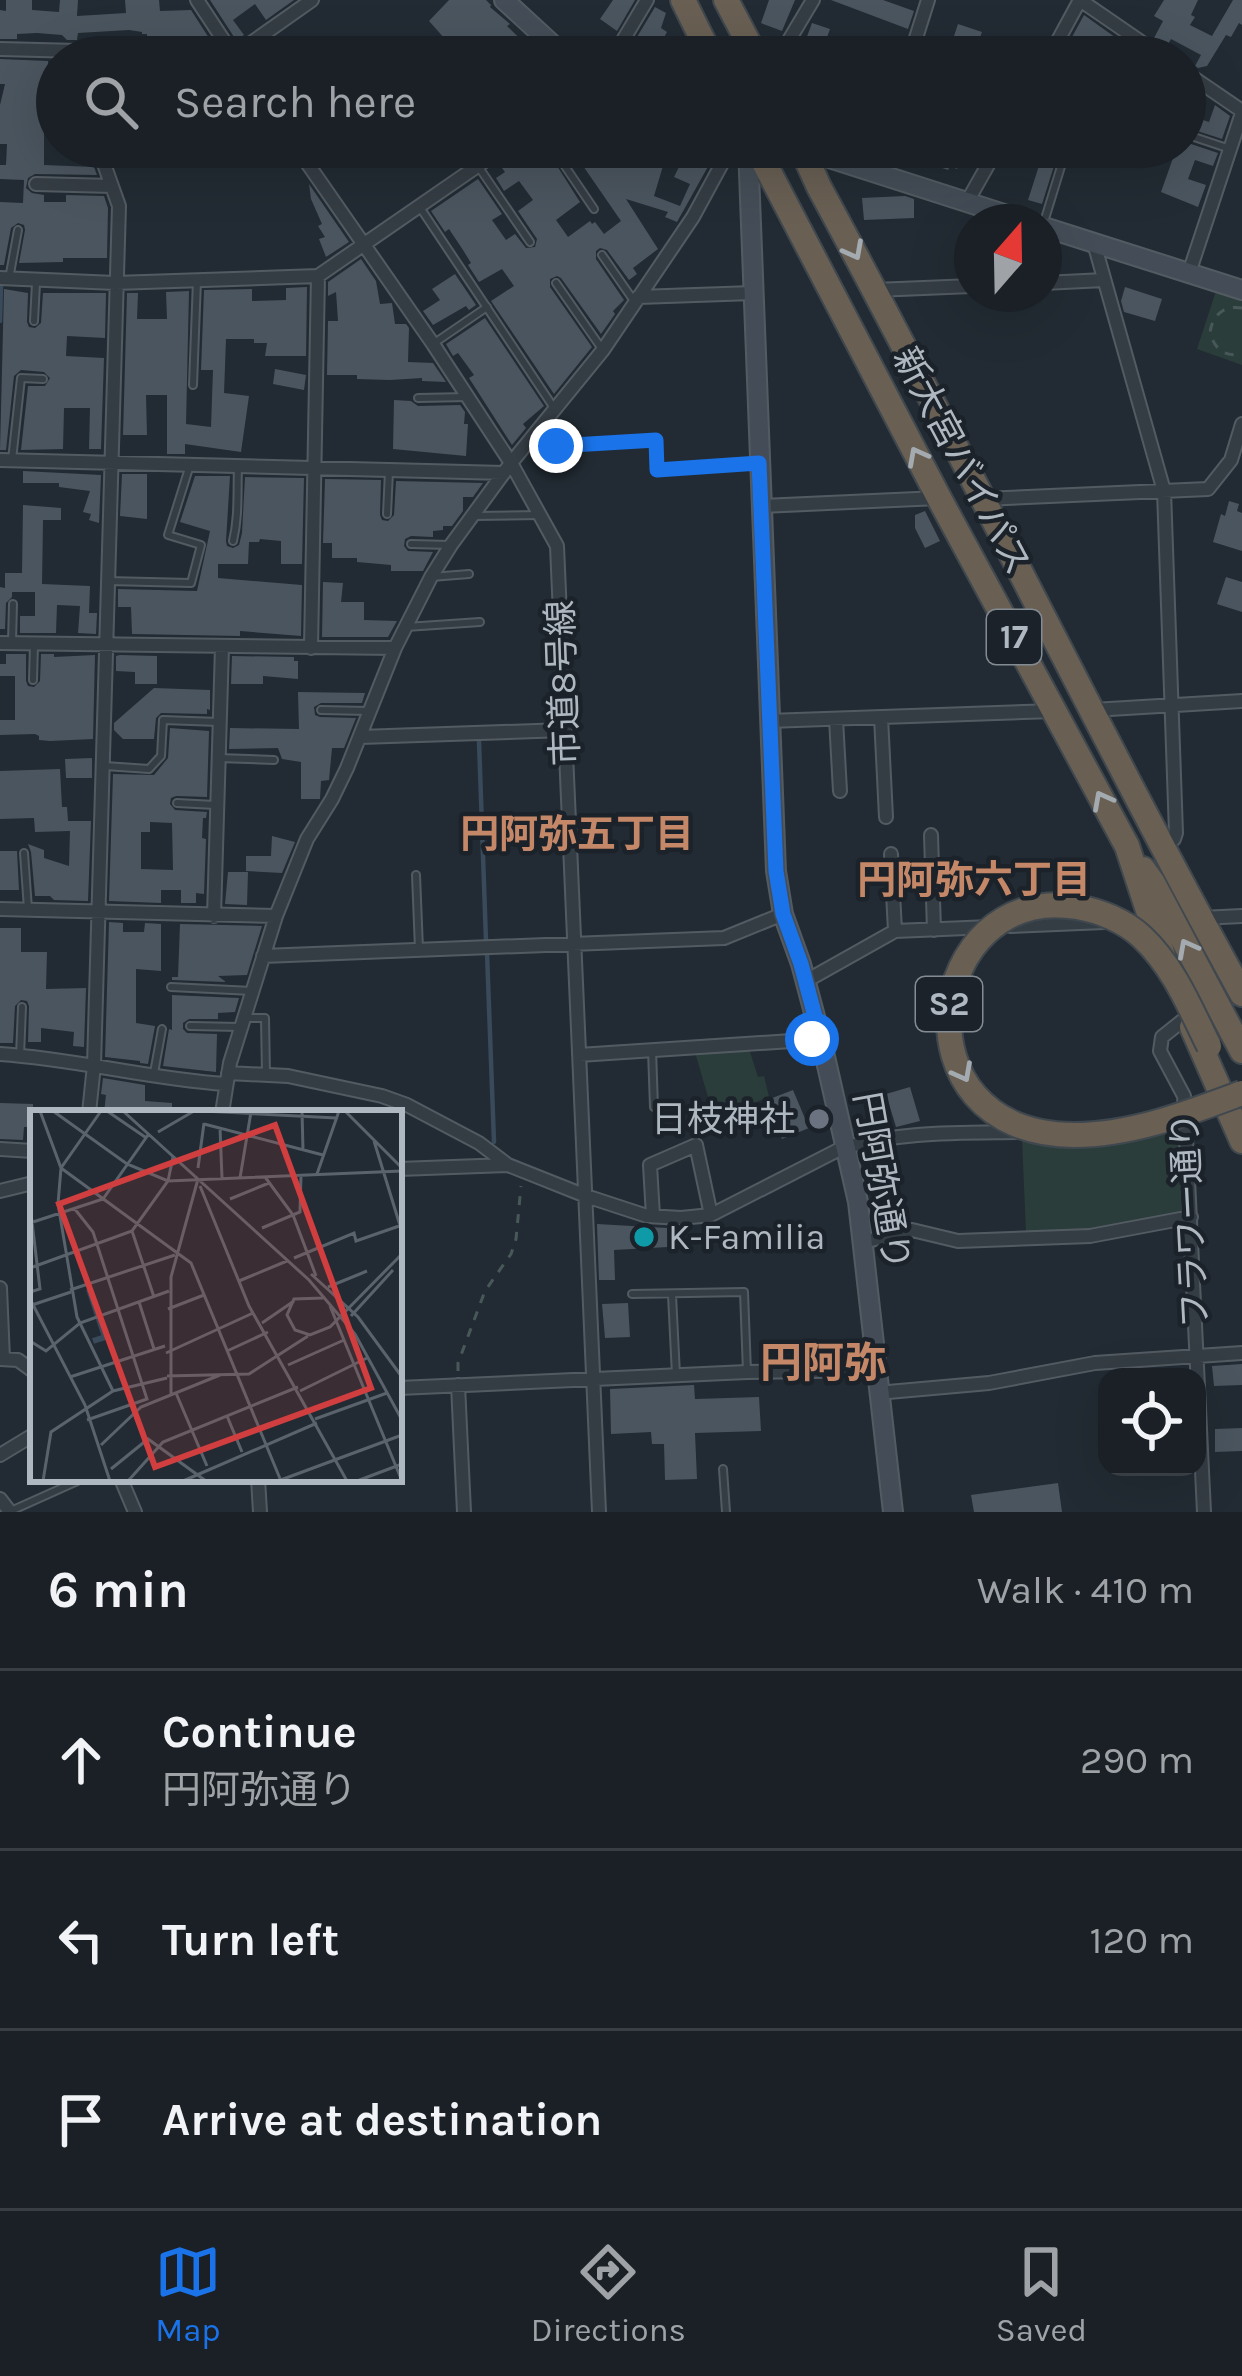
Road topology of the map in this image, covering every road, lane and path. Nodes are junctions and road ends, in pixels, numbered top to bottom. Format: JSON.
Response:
{"nodes":[{"id":1,"x":196,"y":0,"type":"edge"},
{"id":2,"x":312,"y":0,"type":"edge"},
{"id":3,"x":504,"y":0,"type":"edge"},
{"id":4,"x":646,"y":0,"type":"edge"},
{"id":5,"x":682,"y":0,"type":"edge"},
{"id":6,"x":726,"y":0,"type":"edge"},
{"id":7,"x":813,"y":0,"type":"edge"},
{"id":8,"x":928,"y":0,"type":"edge"},
{"id":9,"x":1080,"y":0,"type":"edge"},
{"id":10,"x":221,"y":36,"type":"edge"},
{"id":11,"x":262,"y":36,"type":"edge"},
{"id":12,"x":543,"y":36,"type":"edge"},
{"id":13,"x":625,"y":36,"type":"edge"},
{"id":14,"x":700,"y":36,"type":"edge"},
{"id":15,"x":745,"y":36,"type":"edge"},
{"id":16,"x":792,"y":36,"type":"edge"},
{"id":17,"x":917,"y":36,"type":"edge"},
{"id":18,"x":1060,"y":36,"type":"edge"},
{"id":19,"x":1132,"y":36,"type":"edge"},
{"id":20,"x":0,"y":49,"type":"edge"},
{"id":21,"x":36,"y":51,"type":"edge"},
{"id":22,"x":1206,"y":87,"type":"edge"},
{"id":23,"x":1242,"y":112,"type":"edge"},
{"id":24,"x":1206,"y":141,"type":"edge"},
{"id":25,"x":1229,"y":148,"type":"junction"},
{"id":26,"x":106,"y":168,"type":"edge"},
{"id":27,"x":310,"y":168,"type":"edge"},
{"id":28,"x":475,"y":168,"type":"edge"},
{"id":29,"x":479,"y":168,"type":"edge"},
{"id":30,"x":566,"y":168,"type":"edge"},
{"id":31,"x":720,"y":168,"type":"edge"},
{"id":32,"x":752,"y":168,"type":"edge"},
{"id":33,"x":763,"y":168,"type":"edge"},
{"id":34,"x":810,"y":168,"type":"edge"},
{"id":35,"x":861,"y":168,"type":"edge"},
{"id":36,"x":874,"y":168,"type":"edge"},
{"id":37,"x":987,"y":168,"type":"edge"},
{"id":38,"x":1061,"y":168,"type":"edge"},
{"id":39,"x":873,"y":172,"type":"junction"},
{"id":40,"x":35,"y":184,"type":"dead end"},
{"id":41,"x":112,"y":186,"type":"junction"},
{"id":42,"x":968,"y":202,"type":"junction"},
{"id":43,"x":974,"y":204,"type":"edge"},
{"id":44,"x":1050,"y":204,"type":"edge"},
{"id":45,"x":419,"y":206,"type":"junction"},
{"id":46,"x":594,"y":209,"type":"dead end"},
{"id":47,"x":18,"y":230,"type":"dead end"},
{"id":48,"x":1062,"y":231,"type":"edge"},
{"id":49,"x":530,"y":242,"type":"dead end"},
{"id":50,"x":1094,"y":243,"type":"junction"},
{"id":51,"x":363,"y":245,"type":"junction"},
{"id":52,"x":602,"y":255,"type":"dead end"},
{"id":53,"x":1189,"y":273,"type":"junction"},
{"id":54,"x":318,"y":276,"type":"junction"},
{"id":55,"x":5,"y":279,"type":"edge"},
{"id":56,"x":36,"y":280,"type":"junction"},
{"id":57,"x":197,"y":280,"type":"junction"},
{"id":58,"x":1104,"y":280,"type":"junction"},
{"id":59,"x":1062,"y":282,"type":"edge"},
{"id":60,"x":116,"y":283,"type":"junction"},
{"id":61,"x":556,"y":284,"type":"dead end"},
{"id":62,"x":954,"y":287,"type":"edge"},
{"id":63,"x":875,"y":290,"type":"junction"},
{"id":64,"x":1242,"y":290,"type":"edge"},
{"id":65,"x":753,"y":293,"type":"junction"},
{"id":66,"x":636,"y":299,"type":"junction"},
{"id":67,"x":487,"y":307,"type":"junction"},
{"id":68,"x":1242,"y":308,"type":"edge"},
{"id":69,"x":34,"y":321,"type":"dead end"},
{"id":70,"x":434,"y":344,"type":"junction"},
{"id":71,"x":603,"y":350,"type":"junction"},
{"id":72,"x":1242,"y":354,"type":"edge"},
{"id":73,"x":43,"y":380,"type":"dead end"},
{"id":74,"x":194,"y":385,"type":"dead end"},
{"id":75,"x":468,"y":397,"type":"junction"},
{"id":76,"x":418,"y":398,"type":"dead end"},
{"id":77,"x":556,"y":410,"type":"junction"},
{"id":78,"x":1242,"y":424,"type":"edge"},
{"id":79,"x":556,"y":446,"type":"dead end"},
{"id":80,"x":6,"y":460,"type":"edge"},
{"id":81,"x":112,"y":463,"type":"junction"},
{"id":82,"x":759,"y":463,"type":"junction"},
{"id":83,"x":190,"y":465,"type":"junction"},
{"id":84,"x":238,"y":466,"type":"junction"},
{"id":85,"x":508,"y":468,"type":"junction"},
{"id":86,"x":316,"y":469,"type":"junction"},
{"id":87,"x":389,"y":471,"type":"junction"},
{"id":88,"x":1164,"y":491,"type":"junction"},
{"id":89,"x":939,"y":498,"type":"junction"},
{"id":90,"x":984,"y":499,"type":"junction"},
{"id":91,"x":761,"y":506,"type":"junction"},
{"id":92,"x":387,"y":514,"type":"dead end"},
{"id":93,"x":540,"y":515,"type":"junction"},
{"id":94,"x":471,"y":516,"type":"junction"},
{"id":95,"x":233,"y":541,"type":"dead end"},
{"id":96,"x":411,"y":544,"type":"dead end"},
{"id":97,"x":451,"y":545,"type":"junction"},
{"id":98,"x":469,"y":574,"type":"dead end"},
{"id":99,"x":431,"y":578,"type":"junction"},
{"id":100,"x":107,"y":581,"type":"junction"},
{"id":101,"x":13,"y":604,"type":"dead end"},
{"id":102,"x":481,"y":622,"type":"dead end"},
{"id":103,"x":406,"y":627,"type":"junction"},
{"id":104,"x":6,"y":643,"type":"edge"},
{"id":105,"x":34,"y":644,"type":"junction"},
{"id":106,"x":105,"y":646,"type":"junction"},
{"id":107,"x":222,"y":647,"type":"junction"},
{"id":108,"x":311,"y":648,"type":"junction"},
{"id":109,"x":395,"y":648,"type":"junction"},
{"id":110,"x":33,"y":680,"type":"dead end"},
{"id":111,"x":1242,"y":701,"type":"edge"},
{"id":112,"x":1173,"y":704,"type":"junction"},
{"id":113,"x":321,"y":710,"type":"dead end"},
{"id":114,"x":1091,"y":710,"type":"junction"},
{"id":115,"x":369,"y":711,"type":"junction"},
{"id":116,"x":1054,"y":711,"type":"junction"},
{"id":117,"x":881,"y":717,"type":"junction"},
{"id":118,"x":836,"y":719,"type":"junction"},
{"id":119,"x":768,"y":721,"type":"junction"},
{"id":120,"x":219,"y":722,"type":"junction"},
{"id":121,"x":565,"y":730,"type":"junction"},
{"id":122,"x":360,"y":736,"type":"junction"},
{"id":123,"x":218,"y":758,"type":"junction"},
{"id":124,"x":274,"y":760,"type":"dead end"},
{"id":125,"x":101,"y":766,"type":"junction"},
{"id":126,"x":840,"y":791,"type":"dead end"},
{"id":127,"x":177,"y":803,"type":"dead end"},
{"id":128,"x":217,"y":805,"type":"junction"},
{"id":129,"x":886,"y":817,"type":"dead end"},
{"id":130,"x":932,"y":836,"type":"dead end"},
{"id":131,"x":1126,"y":846,"type":"junction"},
{"id":132,"x":1163,"y":847,"type":"junction"},
{"id":133,"x":24,"y":853,"type":"dead end"},
{"id":134,"x":891,"y":854,"type":"dead end"},
{"id":135,"x":416,"y":875,"type":"dead end"},
{"id":136,"x":0,"y":909,"type":"edge"},
{"id":137,"x":28,"y":910,"type":"junction"},
{"id":138,"x":98,"y":911,"type":"junction"},
{"id":139,"x":783,"y":914,"type":"junction"},
{"id":140,"x":214,"y":916,"type":"junction"},
{"id":141,"x":276,"y":916,"type":"junction"},
{"id":142,"x":1242,"y":916,"type":"edge"},
{"id":143,"x":1149,"y":918,"type":"junction"},
{"id":144,"x":1200,"y":918,"type":"junction"},
{"id":145,"x":934,"y":929,"type":"junction"},
{"id":146,"x":895,"y":931,"type":"junction"},
{"id":147,"x":575,"y":945,"type":"junction"},
{"id":148,"x":419,"y":949,"type":"junction"},
{"id":149,"x":263,"y":956,"type":"junction"},
{"id":150,"x":806,"y":981,"type":"junction"},
{"id":151,"x":171,"y":987,"type":"dead end"},
{"id":152,"x":252,"y":991,"type":"junction"},
{"id":153,"x":1242,"y":994,"type":"edge"},
{"id":154,"x":22,"y":1007,"type":"dead end"},
{"id":155,"x":1187,"y":1017,"type":"junction"},
{"id":156,"x":242,"y":1022,"type":"junction"},
{"id":157,"x":190,"y":1026,"type":"dead end"},
{"id":158,"x":162,"y":1029,"type":"dead end"},
{"id":159,"x":821,"y":1039,"type":"junction"},
{"id":160,"x":652,"y":1048,"type":"junction"},
{"id":161,"x":1242,"y":1051,"type":"edge"},
{"id":162,"x":0,"y":1054,"type":"edge"},
{"id":163,"x":20,"y":1055,"type":"junction"},
{"id":164,"x":579,"y":1055,"type":"junction"},
{"id":165,"x":94,"y":1065,"type":"junction"},
{"id":166,"x":266,"y":1075,"type":"junction"},
{"id":167,"x":153,"y":1077,"type":"junction"},
{"id":168,"x":227,"y":1078,"type":"junction"},
{"id":169,"x":1242,"y":1093,"type":"edge"},
{"id":170,"x":654,"y":1107,"type":"dead end"},
{"id":171,"x":89,"y":1110,"type":"edge"},
{"id":172,"x":222,"y":1110,"type":"edge"},
{"id":173,"x":1186,"y":1126,"type":"junction"},
{"id":174,"x":1242,"y":1129,"type":"edge"},
{"id":175,"x":1242,"y":1141,"type":"edge"},
{"id":176,"x":847,"y":1147,"type":"junction"},
{"id":177,"x":0,"y":1149,"type":"edge"},
{"id":178,"x":30,"y":1151,"type":"edge"},
{"id":179,"x":508,"y":1165,"type":"junction"},
{"id":180,"x":402,"y":1168,"type":"edge"},
{"id":181,"x":524,"y":1171,"type":"junction"},
{"id":182,"x":30,"y":1185,"type":"edge"},
{"id":183,"x":0,"y":1191,"type":"edge"},
{"id":184,"x":586,"y":1196,"type":"junction"},
{"id":185,"x":711,"y":1215,"type":"junction"},
{"id":186,"x":652,"y":1216,"type":"junction"},
{"id":187,"x":1192,"y":1217,"type":"junction"},
{"id":188,"x":863,"y":1242,"type":"junction"},
{"id":189,"x":0,"y":1288,"type":"edge"},
{"id":190,"x":632,"y":1294,"type":"dead end"},
{"id":191,"x":672,"y":1294,"type":"junction"},
{"id":192,"x":1242,"y":1353,"type":"edge"},
{"id":193,"x":1198,"y":1357,"type":"junction"},
{"id":194,"x":1,"y":1359,"type":"edge"},
{"id":195,"x":30,"y":1369,"type":"edge"},
{"id":196,"x":875,"y":1370,"type":"junction"},
{"id":197,"x":747,"y":1372,"type":"junction"},
{"id":198,"x":676,"y":1375,"type":"junction"},
{"id":199,"x":594,"y":1379,"type":"junction"},
{"id":200,"x":459,"y":1385,"type":"junction"},
{"id":201,"x":402,"y":1388,"type":"edge"},
{"id":202,"x":878,"y":1394,"type":"junction"},
{"id":203,"x":30,"y":1437,"type":"edge"},
{"id":204,"x":0,"y":1455,"type":"edge"},
{"id":205,"x":723,"y":1469,"type":"dead end"},
{"id":206,"x":75,"y":1482,"type":"edge"},
{"id":207,"x":122,"y":1482,"type":"edge"},
{"id":208,"x":258,"y":1482,"type":"edge"},
{"id":209,"x":0,"y":1499,"type":"edge"},
{"id":210,"x":10,"y":1512,"type":"edge"},
{"id":211,"x":135,"y":1512,"type":"edge"},
{"id":212,"x":260,"y":1512,"type":"edge"},
{"id":213,"x":464,"y":1512,"type":"edge"},
{"id":214,"x":599,"y":1512,"type":"edge"},
{"id":215,"x":726,"y":1512,"type":"edge"},
{"id":216,"x":893,"y":1512,"type":"edge"},
{"id":217,"x":1204,"y":1512,"type":"edge"}],
"edges":[{"from":1,"to":10,"type":"street"},
{"from":2,"to":11,"type":"street"},
{"from":3,"to":12,"type":"street"},
{"from":4,"to":13,"type":"street"},
{"from":5,"to":14,"type":"highway"},
{"from":6,"to":15,"type":"highway"},
{"from":7,"to":16,"type":"street"},
{"from":8,"to":17,"type":"street"},
{"from":9,"to":18,"type":"street"},
{"from":9,"to":19,"type":"street"},
{"from":20,"to":21,"type":"street"},
{"from":22,"to":23,"type":"street"},
{"from":23,"to":25,"type":"street"},
{"from":24,"to":25,"type":"lane"},
{"from":25,"to":53,"type":"street"},
{"from":26,"to":41,"type":"street"},
{"from":27,"to":51,"type":"street","name":"市道8号線"},
{"from":28,"to":45,"type":"street"},
{"from":29,"to":49,"type":"lane"},
{"from":30,"to":46,"type":"lane"},
{"from":31,"to":66,"type":"street"},
{"from":32,"to":65,"type":"street","name":"円阿弥通り"},
{"from":89,"to":33,"type":"highway","name":"新大宮バイパス","number":"17","one_way":true},
{"from":34,"to":63,"type":"highway","name":"新大宮バイパス","number":"17","one_way":true},
{"from":35,"to":39,"type":"street"},
{"from":36,"to":39,"type":"street"},
{"from":37,"to":42,"type":"street"},
{"from":38,"to":44,"type":"lane"},
{"from":39,"to":42,"type":"street"},
{"from":40,"to":41,"type":"street"},
{"from":41,"to":60,"type":"street"},
{"from":42,"to":43,"type":"street"},
{"from":45,"to":51,"type":"street"},
{"from":45,"to":67,"type":"lane"},
{"from":47,"to":55,"type":"lane"},
{"from":48,"to":50,"type":"street"},
{"from":50,"to":53,"type":"street"},
{"from":50,"to":58,"type":"street"},
{"from":51,"to":54,"type":"street"},
{"from":51,"to":70,"type":"street","name":"市道8号線"},
{"from":52,"to":66,"type":"lane"},
{"from":53,"to":64,"type":"street"},
{"from":54,"to":57,"type":"street"},
{"from":54,"to":86,"type":"street"},
{"from":55,"to":56,"type":"street"},
{"from":56,"to":60,"type":"street"},
{"from":56,"to":69,"type":"lane"},
{"from":57,"to":60,"type":"street"},
{"from":57,"to":74,"type":"lane"},
{"from":58,"to":59,"type":"street"},
{"from":58,"to":88,"type":"street"},
{"from":60,"to":81,"type":"street"},
{"from":61,"to":71,"type":"lane"},
{"from":62,"to":63,"type":"street"},
{"from":63,"to":90,"type":"highway","name":"新大宮バイパス","number":"17"},
{"from":65,"to":66,"type":"street"},
{"from":65,"to":82,"type":"street","name":"円阿弥通り"},
{"from":66,"to":71,"type":"street"},
{"from":67,"to":70,"type":"lane"},
{"from":67,"to":77,"type":"lane"},
{"from":68,"to":72,"type":"path"},
{"from":70,"to":75,"type":"street","name":"市道8号線"},
{"from":71,"to":77,"type":"street"},
{"from":73,"to":80,"type":"lane"},
{"from":75,"to":76,"type":"lane"},
{"from":75,"to":85,"type":"street","name":"市道8号線"},
{"from":77,"to":85,"type":"street"},
{"from":78,"to":88,"type":"street"},
{"from":79,"to":82,"type":"lane"},
{"from":80,"to":81,"type":"street"},
{"from":81,"to":83,"type":"street"},
{"from":81,"to":100,"type":"street"},
{"from":82,"to":91,"type":"street","name":"円阿弥通り"},
{"from":83,"to":84,"type":"street"},
{"from":83,"to":100,"type":"lane"},
{"from":84,"to":86,"type":"street"},
{"from":84,"to":95,"type":"lane"},
{"from":85,"to":87,"type":"street"},
{"from":85,"to":93,"type":"street","name":"市道8号線"},
{"from":85,"to":94,"type":"street"},
{"from":86,"to":87,"type":"street"},
{"from":86,"to":108,"type":"street"},
{"from":87,"to":92,"type":"lane"},
{"from":88,"to":90,"type":"street"},
{"from":88,"to":112,"type":"street"},
{"from":89,"to":91,"type":"street"},
{"from":89,"to":116,"type":"highway","name":"新大宮バイパス","number":"17"},
{"from":90,"to":114,"type":"highway","name":"新大宮バイパス","number":"17"},
{"from":91,"to":119,"type":"street","name":"円阿弥通り"},
{"from":93,"to":94,"type":"lane"},
{"from":93,"to":121,"type":"street","name":"市道8号線"},
{"from":94,"to":97,"type":"street"},
{"from":96,"to":97,"type":"lane"},
{"from":97,"to":99,"type":"street"},
{"from":98,"to":99,"type":"lane"},
{"from":99,"to":103,"type":"street"},
{"from":100,"to":106,"type":"street"},
{"from":101,"to":104,"type":"lane"},
{"from":102,"to":103,"type":"lane"},
{"from":103,"to":109,"type":"street"},
{"from":104,"to":105,"type":"street"},
{"from":105,"to":106,"type":"street"},
{"from":105,"to":110,"type":"lane"},
{"from":106,"to":107,"type":"street"},
{"from":106,"to":125,"type":"street"},
{"from":107,"to":108,"type":"street"},
{"from":107,"to":120,"type":"street"},
{"from":108,"to":109,"type":"street"},
{"from":109,"to":115,"type":"street"},
{"from":111,"to":112,"type":"street"},
{"from":112,"to":114,"type":"street"},
{"from":112,"to":132,"type":"street"},
{"from":113,"to":115,"type":"lane"},
{"from":114,"to":132,"type":"highway","name":"新大宮バイパス","number":"17"},
{"from":115,"to":122,"type":"street"},
{"from":116,"to":117,"type":"street"},
{"from":131,"to":116,"type":"highway","name":"新大宮バイパス","number":"17","one_way":true},
{"from":117,"to":118,"type":"street"},
{"from":117,"to":129,"type":"street"},
{"from":118,"to":119,"type":"street"},
{"from":118,"to":126,"type":"street"},
{"from":119,"to":139,"type":"street","name":"円阿弥通り"},
{"from":120,"to":123,"type":"street"},
{"from":120,"to":125,"type":"lane"},
{"from":121,"to":122,"type":"street"},
{"from":121,"to":147,"type":"street","name":"市道8号線"},
{"from":122,"to":141,"type":"street"},
{"from":123,"to":124,"type":"lane"},
{"from":123,"to":128,"type":"street"},
{"from":125,"to":138,"type":"street"},
{"from":127,"to":128,"type":"lane"},
{"from":128,"to":140,"type":"street"},
{"from":130,"to":145,"type":"street"},
{"from":131,"to":143,"type":"highway","name":"新大宮バイパス","number":"17"},
{"from":161,"to":131,"type":"highway","number":"17","one_way":true},
{"from":132,"to":144,"type":"highway","name":"新大宮バイパス","number":"17"},
{"from":133,"to":137,"type":"lane"},
{"from":134,"to":146,"type":"street"},
{"from":135,"to":148,"type":"lane"},
{"from":136,"to":137,"type":"street"},
{"from":137,"to":138,"type":"street"},
{"from":138,"to":140,"type":"street"},
{"from":138,"to":165,"type":"street"},
{"from":139,"to":147,"type":"street"},
{"from":139,"to":150,"type":"street","name":"円阿弥通り"},
{"from":140,"to":141,"type":"street"},
{"from":141,"to":149,"type":"street"},
{"from":142,"to":144,"type":"street"},
{"from":143,"to":145,"type":"street"},
{"from":143,"to":155,"type":"highway","name":"新大宮バイパス","number":"17"},
{"from":144,"to":153,"type":"highway","name":"新大宮バイパス","number":"17"},
{"from":145,"to":146,"type":"street"},
{"from":146,"to":150,"type":"street"},
{"from":147,"to":148,"type":"street"},
{"from":147,"to":164,"type":"street","name":"市道8号線"},
{"from":148,"to":149,"type":"street"},
{"from":149,"to":152,"type":"street"},
{"from":150,"to":159,"type":"street","name":"円阿弥通り"},
{"from":151,"to":152,"type":"lane"},
{"from":152,"to":156,"type":"street"},
{"from":154,"to":163,"type":"lane"},
{"from":155,"to":173,"type":"street","name":"フラワー通り"},
{"from":155,"to":175,"type":"highway","name":"新大宮バイパス","number":"17"},
{"from":156,"to":157,"type":"lane"},
{"from":156,"to":166,"type":"lane"},
{"from":156,"to":168,"type":"street"},
{"from":158,"to":167,"type":"lane"},
{"from":159,"to":160,"type":"street"},
{"from":159,"to":176,"type":"street","name":"円阿弥通り"},
{"from":160,"to":164,"type":"street"},
{"from":160,"to":170,"type":"lane"},
{"from":162,"to":163,"type":"street"},
{"from":163,"to":165,"type":"street"},
{"from":164,"to":184,"type":"street","name":"市道8号線"},
{"from":165,"to":167,"type":"street"},
{"from":165,"to":171,"type":"street"},
{"from":166,"to":168,"type":"street"},
{"from":166,"to":179,"type":"street"},
{"from":167,"to":168,"type":"street"},
{"from":168,"to":172,"type":"street"},
{"from":174,"to":169,"type":"highway","number":"S2","one_way":true,"bridge":true},
{"from":173,"to":176,"type":"street"},
{"from":173,"to":187,"type":"street","name":"フラワー通り"},
{"from":176,"to":185,"type":"street"},
{"from":176,"to":188,"type":"street","name":"円阿弥通り"},
{"from":177,"to":178,"type":"street"},
{"from":179,"to":180,"type":"street"},
{"from":179,"to":181,"type":"street"},
{"from":181,"to":184,"type":"street"},
{"from":181,"to":200,"type":"path"},
{"from":182,"to":183,"type":"street"},
{"from":184,"to":186,"type":"street"},
{"from":184,"to":199,"type":"street","name":"市道8号線"},
{"from":185,"to":186,"type":"street"},
{"from":185,"to":186,"type":"street"},
{"from":187,"to":188,"type":"street"},
{"from":187,"to":193,"type":"street","name":"フラワー通り"},
{"from":188,"to":196,"type":"street","name":"円阿弥通り"},
{"from":189,"to":194,"type":"street"},
{"from":190,"to":191,"type":"lane"},
{"from":191,"to":197,"type":"lane"},
{"from":191,"to":198,"type":"lane"},
{"from":192,"to":193,"type":"street"},
{"from":193,"to":202,"type":"street"},
{"from":193,"to":217,"type":"street","name":"フラワー通り"},
{"from":194,"to":195,"type":"street"},
{"from":196,"to":197,"type":"street"},
{"from":196,"to":202,"type":"street","name":"円阿弥通り"},
{"from":197,"to":198,"type":"street"},
{"from":198,"to":199,"type":"street"},
{"from":199,"to":200,"type":"street"},
{"from":199,"to":214,"type":"street","name":"市道8号線"},
{"from":200,"to":201,"type":"street"},
{"from":200,"to":213,"type":"street"},
{"from":202,"to":216,"type":"street","name":"円阿弥通り"},
{"from":203,"to":204,"type":"street"},
{"from":205,"to":215,"type":"lane"},
{"from":206,"to":210,"type":"lane"},
{"from":207,"to":211,"type":"street"},
{"from":208,"to":212,"type":"street"},
{"from":209,"to":210,"type":"street"}]}
